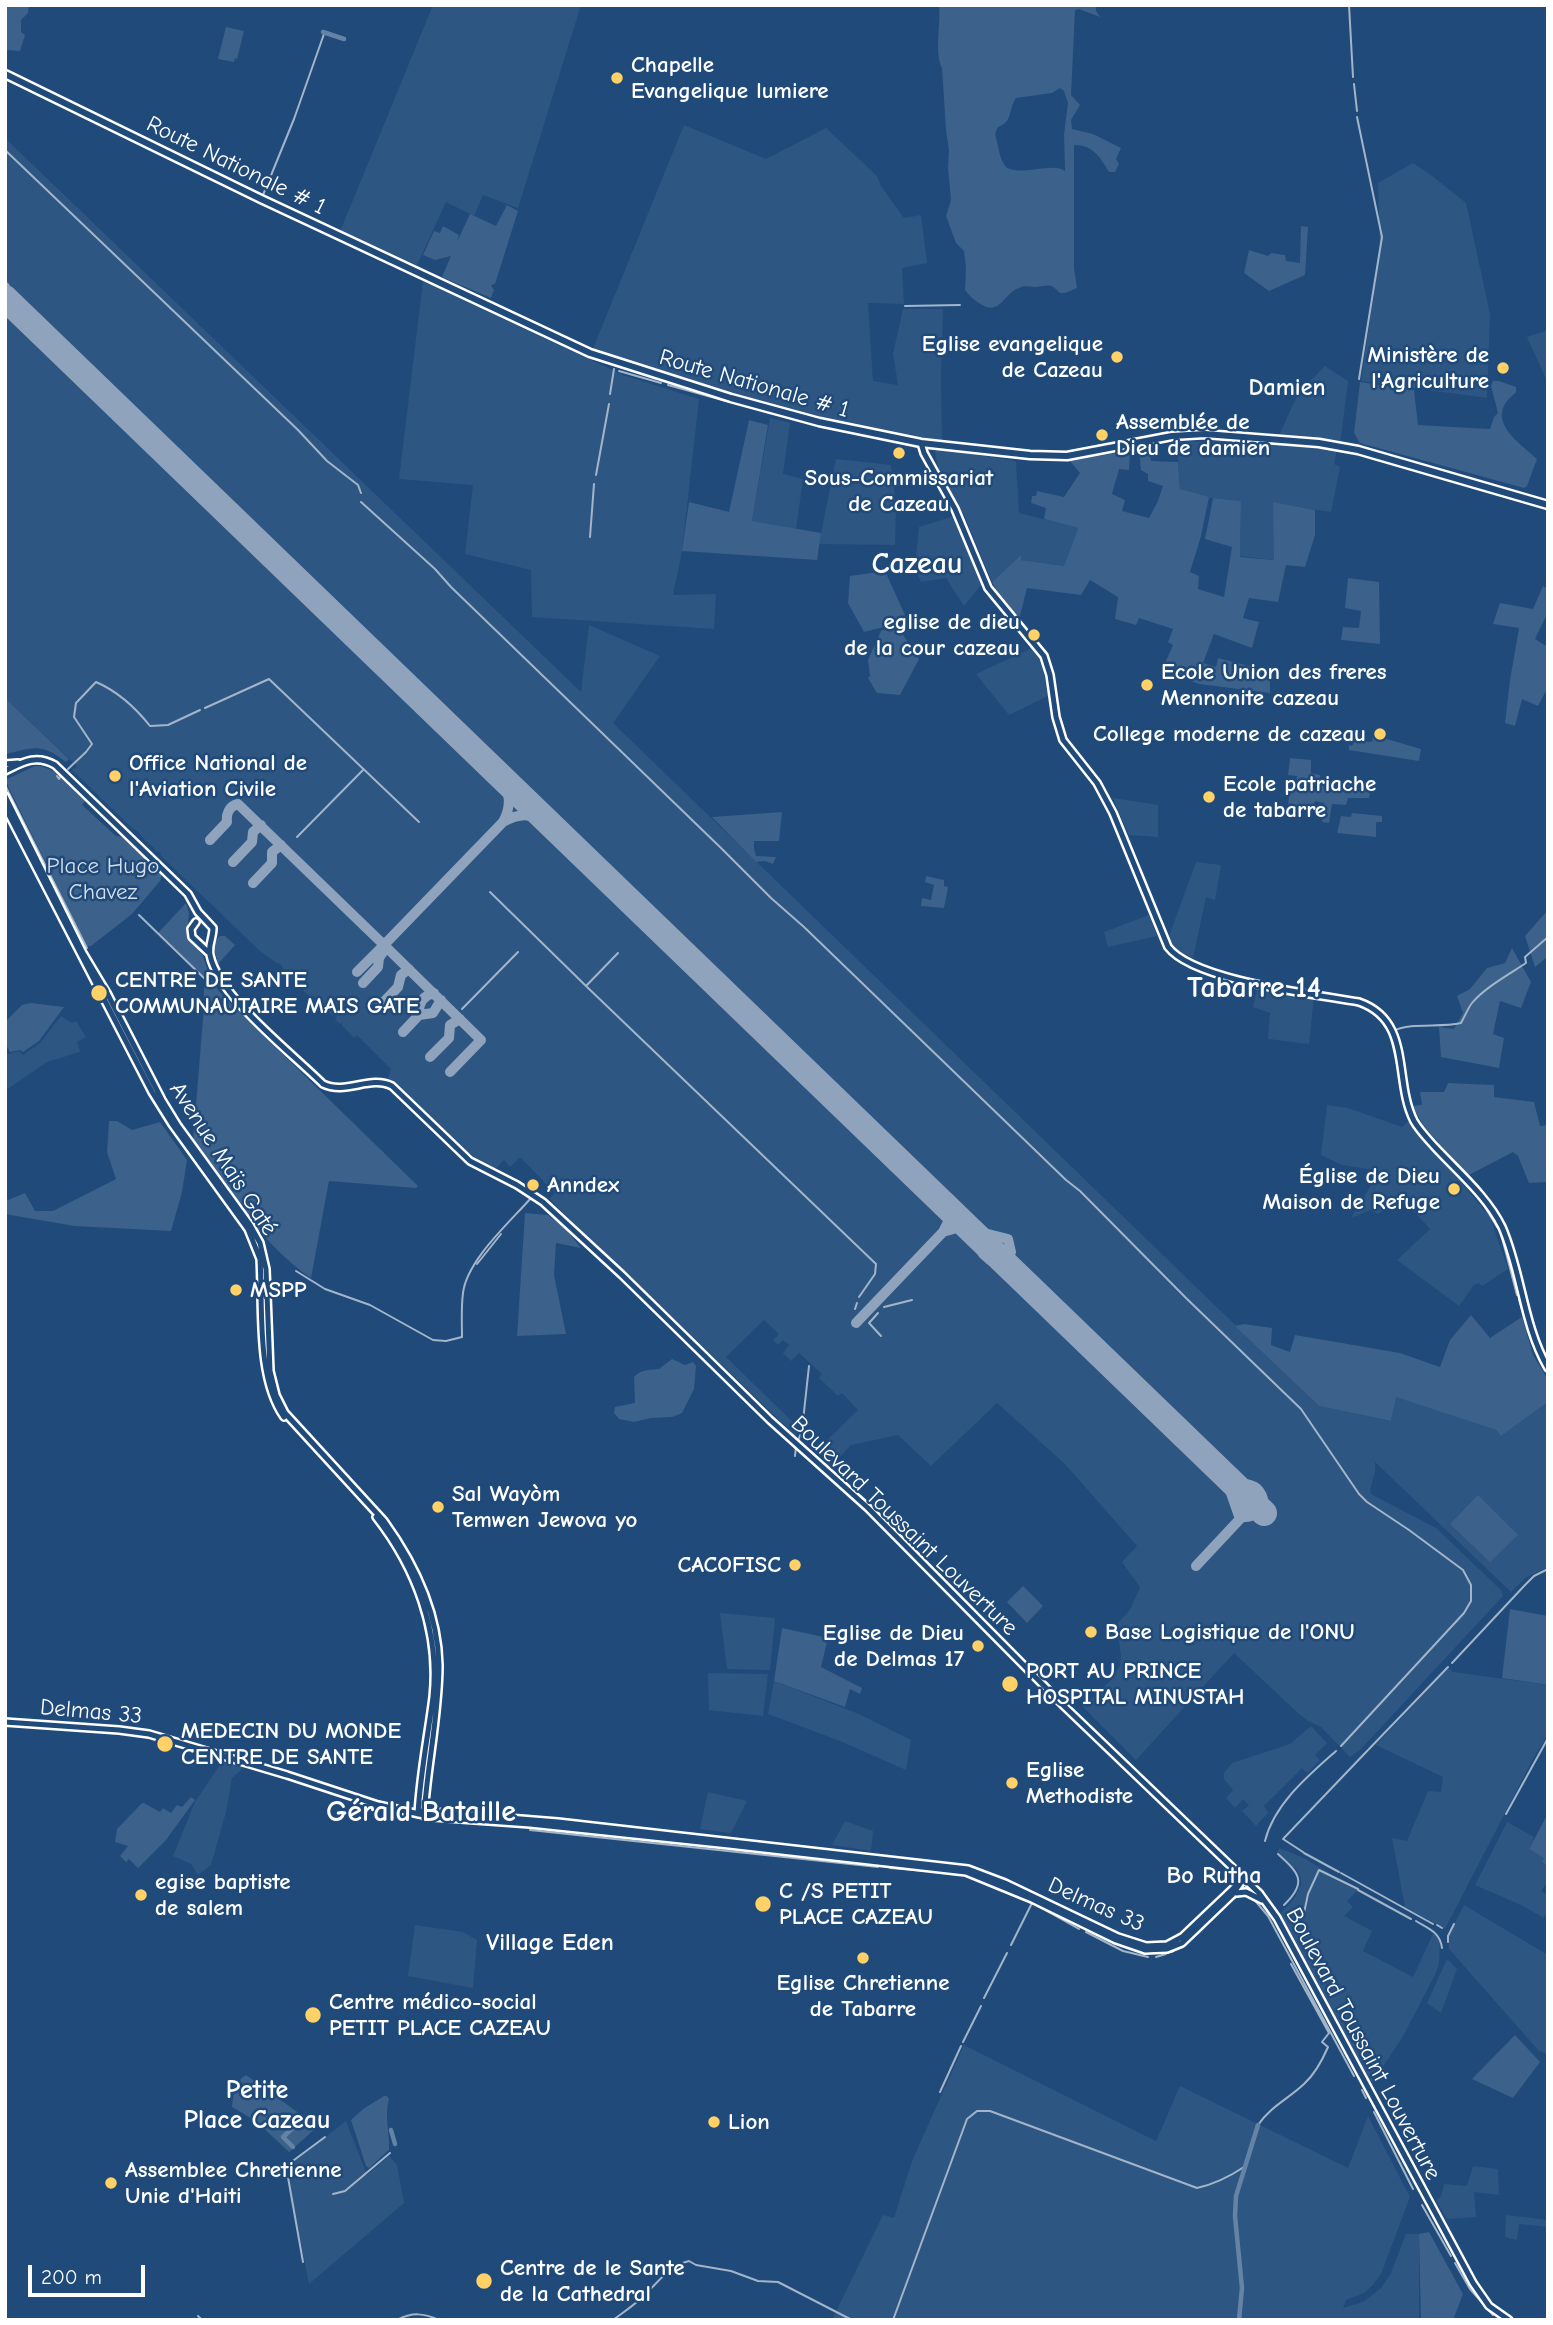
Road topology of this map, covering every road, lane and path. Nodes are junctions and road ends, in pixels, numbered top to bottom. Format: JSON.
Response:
{"nodes":[{"id":1,"x":5,"y":74,"type":"edge"},
{"id":2,"x":922,"y":443,"type":"junction"},
{"id":3,"x":1548,"y":505,"type":"edge"},
{"id":4,"x":21,"y":763,"type":"junction"},
{"id":5,"x":5,"y":764,"type":"edge"},
{"id":6,"x":5,"y":771,"type":"edge"},
{"id":7,"x":5,"y":796,"type":"edge"},
{"id":8,"x":5,"y":807,"type":"edge"},
{"id":9,"x":194,"y":906,"type":"junction"},
{"id":10,"x":206,"y":921,"type":"junction"},
{"id":11,"x":196,"y":922,"type":"junction"},
{"id":12,"x":210,"y":939,"type":"junction"},
{"id":13,"x":198,"y":942,"type":"junction"},
{"id":14,"x":209,"y":954,"type":"junction"},
{"id":15,"x":1548,"y":1368,"type":"edge"},
{"id":16,"x":5,"y":1723,"type":"edge"},
{"id":17,"x":420,"y":1813,"type":"junction"},
{"id":18,"x":1244,"y":1878,"type":"junction"},
{"id":19,"x":1232,"y":1895,"type":"junction"},
{"id":20,"x":1268,"y":1904,"type":"junction"},
{"id":21,"x":1508,"y":2320,"type":"edge"}],
"edges":[{"from":1,"to":2,"type":"main road","name":"Route Nationale # 1"},
{"from":2,"to":3,"type":"main road","name":"Route Nationale # 1"},
{"from":2,"to":15,"type":"main road"},
{"from":4,"to":5,"type":"main road"},
{"from":4,"to":6,"type":"main road"},
{"from":4,"to":9,"type":"main road"},
{"from":7,"to":17,"type":"main road","name":"Avenue Maïs Gaté"},
{"from":8,"to":17,"type":"main road","name":"Avenue Maïs Gaté"},
{"from":9,"to":10,"type":"main road"},
{"from":9,"to":11,"type":"main road"},
{"from":10,"to":11,"type":"main road"},
{"from":10,"to":12,"type":"main road"},
{"from":11,"to":13,"type":"main road"},
{"from":12,"to":13,"type":"main road"},
{"from":12,"to":14,"type":"main road"},
{"from":13,"to":14,"type":"main road","name":"Boulevard Toussaint Louverture"},
{"from":14,"to":18,"type":"main road","name":"Boulevard Toussaint Louverture"},
{"from":16,"to":17,"type":"main road","name":"Delmas 33"},
{"from":17,"to":18,"type":"main road","name":"Delmas 33"},
{"from":17,"to":19,"type":"main road","name":"Delmas 33"},
{"from":18,"to":19,"type":"main road","name":"Delmas 33"},
{"from":18,"to":20,"type":"main road","name":"Boulevard Toussaint Louverture"},
{"from":19,"to":20,"type":"main road"},
{"from":20,"to":21,"type":"main road","name":"Boulevard Toussaint Louverture"}]}
